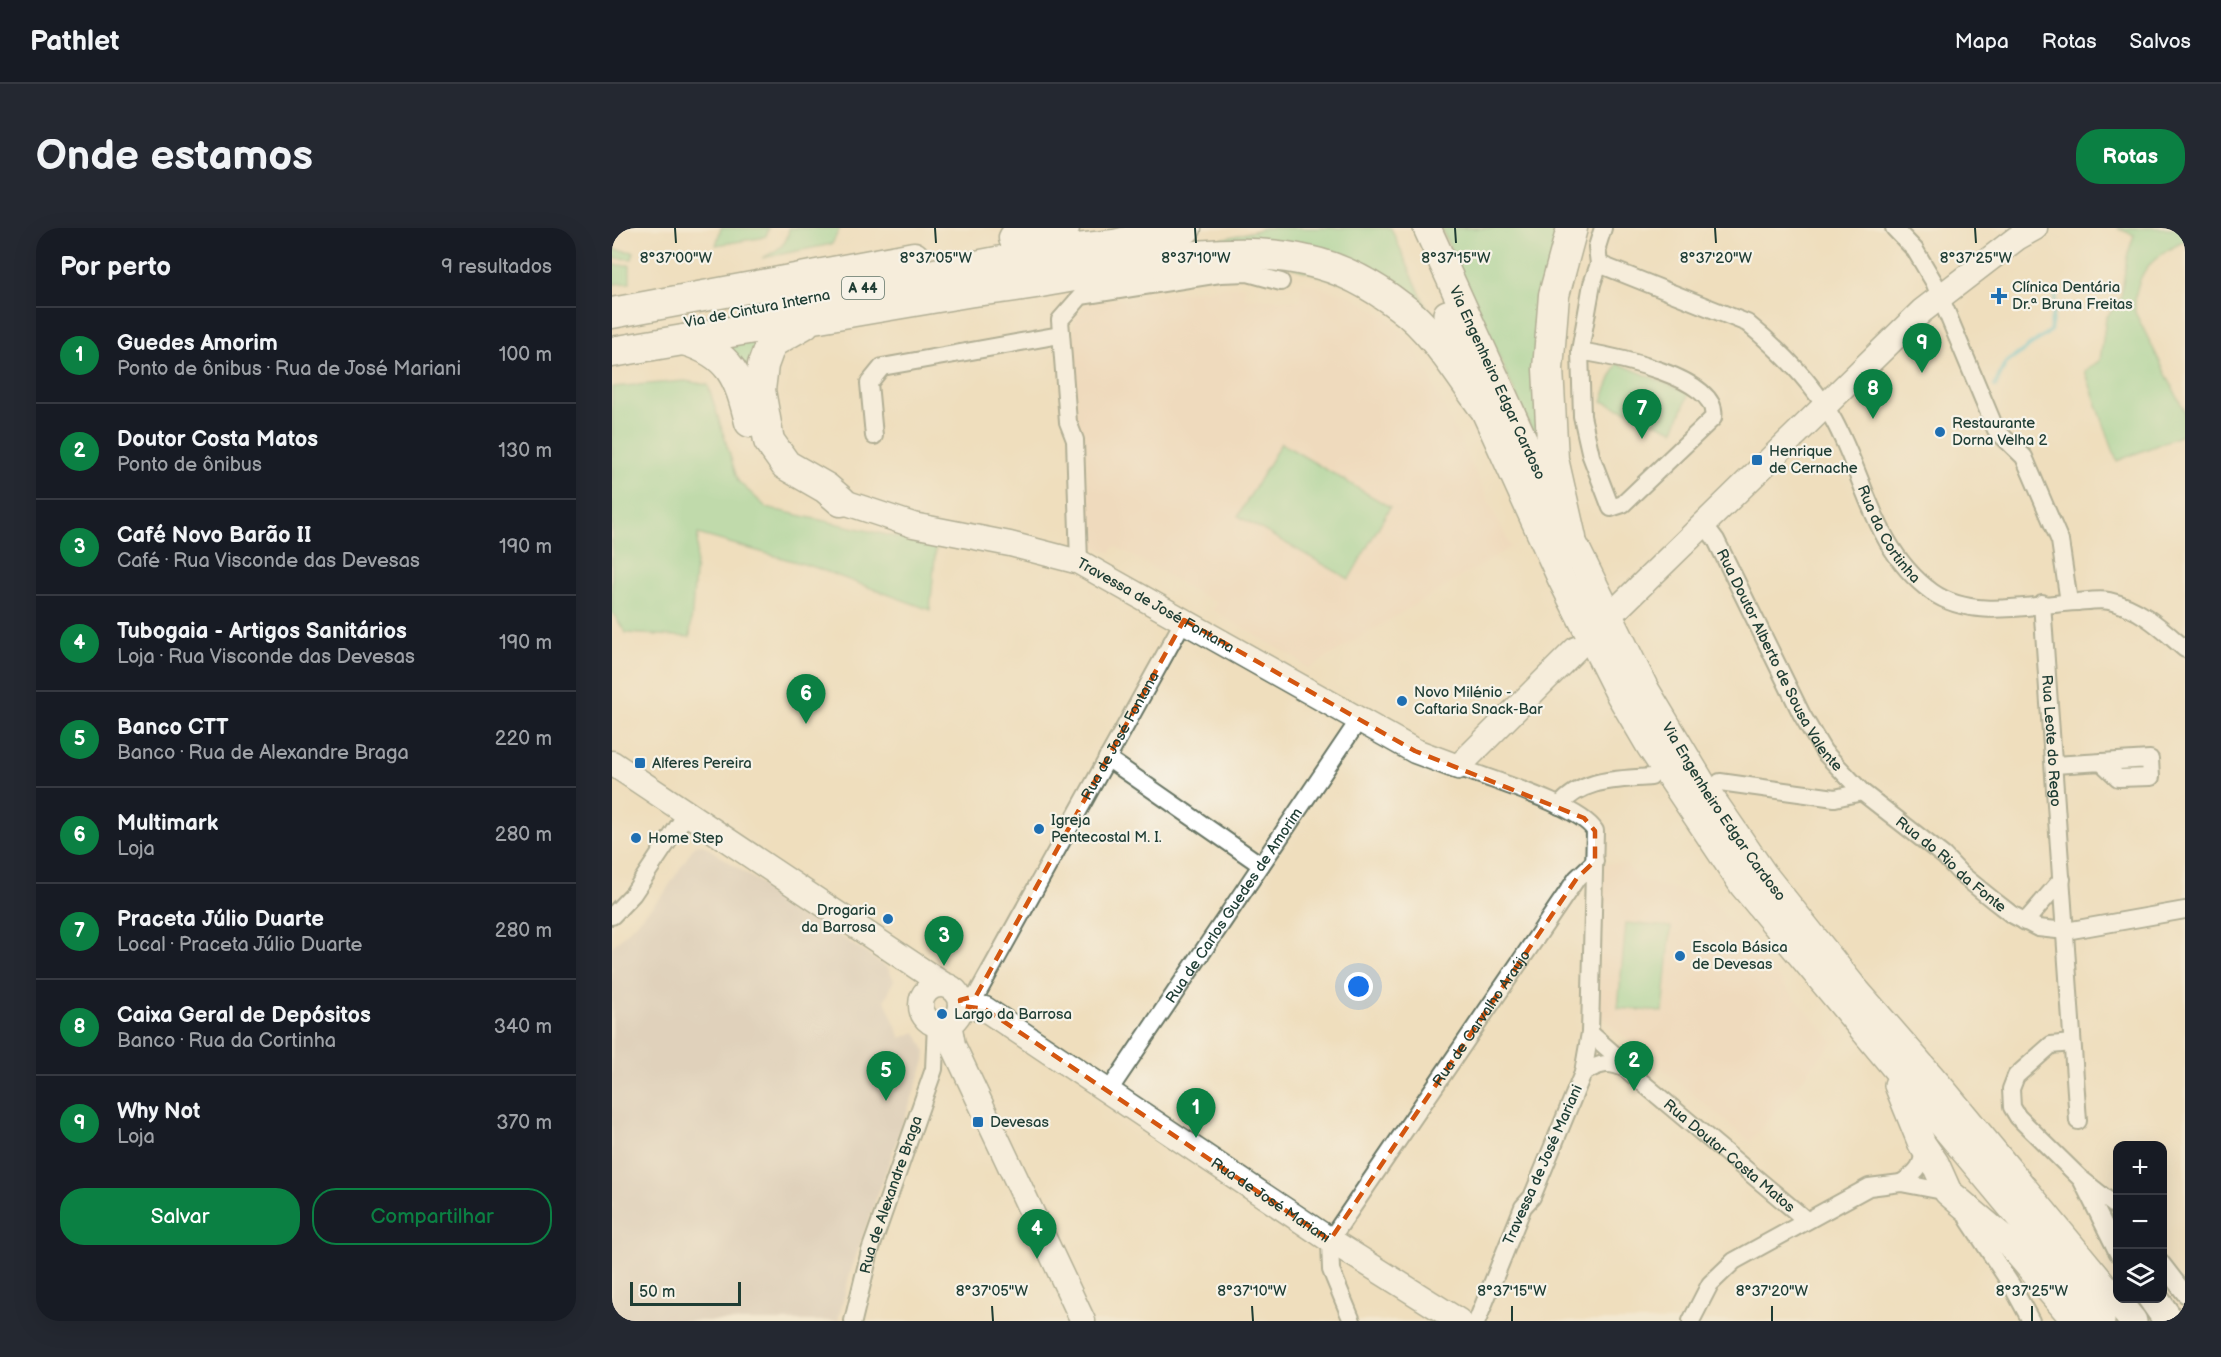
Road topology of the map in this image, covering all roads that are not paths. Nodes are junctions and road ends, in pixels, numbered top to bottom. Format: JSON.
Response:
{"nodes":[{"id":1,"x":1064,"y":228,"type":"edge"},
{"id":2,"x":1186,"y":228,"type":"edge"},
{"id":3,"x":1408,"y":228,"type":"edge"},
{"id":4,"x":1427,"y":228,"type":"edge"},
{"id":5,"x":1572,"y":228,"type":"edge"},
{"id":6,"x":1603,"y":228,"type":"edge"},
{"id":7,"x":1893,"y":228,"type":"edge"},
{"id":8,"x":2035,"y":228,"type":"edge"},
{"id":9,"x":1114,"y":245,"type":"junction"},
{"id":10,"x":1599,"y":264,"type":"junction"},
{"id":11,"x":1281,"y":282,"type":"dead end"},
{"id":12,"x":973,"y":291,"type":"junction"},
{"id":13,"x":1939,"y":296,"type":"junction"},
{"id":14,"x":612,"y":313,"type":"edge"},
{"id":15,"x":818,"y":318,"type":"junction"},
{"id":16,"x":1060,"y":335,"type":"junction"},
{"id":17,"x":612,"y":338,"type":"edge"},
{"id":18,"x":684,"y":340,"type":"junction"},
{"id":19,"x":1580,"y":351,"type":"junction"},
{"id":20,"x":612,"y":352,"type":"edge"},
{"id":21,"x":1482,"y":405,"type":"junction"},
{"id":22,"x":1825,"y":407,"type":"junction"},
{"id":23,"x":874,"y":436,"type":"dead end"},
{"id":24,"x":841,"y":501,"type":"junction"},
{"id":25,"x":1704,"y":524,"type":"junction"},
{"id":26,"x":1571,"y":538,"type":"junction"},
{"id":27,"x":1079,"y":562,"type":"junction"},
{"id":28,"x":2069,"y":602,"type":"junction"},
{"id":29,"x":2042,"y":603,"type":"junction"},
{"id":30,"x":1620,"y":606,"type":"dead end"},
{"id":31,"x":1184,"y":620,"type":"junction"},
{"id":32,"x":1576,"y":649,"type":"dead end"},
{"id":33,"x":2185,"y":649,"type":"edge"},
{"id":34,"x":1359,"y":720,"type":"junction"},
{"id":35,"x":1107,"y":758,"type":"junction"},
{"id":36,"x":2101,"y":762,"type":"dead end"},
{"id":37,"x":612,"y":763,"type":"edge"},
{"id":38,"x":2054,"y":765,"type":"junction"},
{"id":39,"x":1458,"y":767,"type":"junction"},
{"id":40,"x":1651,"y":777,"type":"dead end"},
{"id":41,"x":1720,"y":782,"type":"dead end"},
{"id":42,"x":1862,"y":792,"type":"junction"},
{"id":43,"x":1559,"y":806,"type":"junction"},
{"id":44,"x":687,"y":813,"type":"junction"},
{"id":45,"x":1595,"y":861,"type":"junction"},
{"id":46,"x":1261,"y":865,"type":"junction"},
{"id":47,"x":2062,"y":879,"type":"junction"},
{"id":48,"x":2185,"y":910,"type":"edge"},
{"id":49,"x":612,"y":916,"type":"edge"},
{"id":50,"x":2025,"y":922,"type":"junction"},
{"id":51,"x":2066,"y":931,"type":"junction"},
{"id":52,"x":904,"y":961,"type":"junction"},
{"id":53,"x":950,"y":1008,"type":"junction"},
{"id":54,"x":1590,"y":1034,"type":"junction"},
{"id":55,"x":2072,"y":1043,"type":"junction"},
{"id":56,"x":1888,"y":1061,"type":"junction"},
{"id":57,"x":961,"y":1062,"type":"junction"},
{"id":58,"x":934,"y":1069,"type":"junction"},
{"id":59,"x":1626,"y":1069,"type":"junction"},
{"id":60,"x":1583,"y":1073,"type":"junction"},
{"id":61,"x":1108,"y":1092,"type":"junction"},
{"id":62,"x":2078,"y":1120,"type":"dead end"},
{"id":63,"x":1922,"y":1144,"type":"junction"},
{"id":64,"x":2080,"y":1178,"type":"junction"},
{"id":65,"x":1901,"y":1182,"type":"junction"},
{"id":66,"x":1948,"y":1192,"type":"junction"},
{"id":67,"x":2113,"y":1204,"type":"edge"},
{"id":68,"x":2100,"y":1215,"type":"junction"},
{"id":69,"x":1806,"y":1220,"type":"junction"},
{"id":70,"x":2113,"y":1232,"type":"edge"},
{"id":71,"x":1330,"y":1240,"type":"junction"},
{"id":72,"x":2116,"y":1249,"type":"edge"},
{"id":73,"x":2167,"y":1269,"type":"edge"},
{"id":74,"x":2185,"y":1294,"type":"edge"},
{"id":75,"x":2148,"y":1303,"type":"edge"},
{"id":76,"x":2164,"y":1303,"type":"edge"},
{"id":77,"x":853,"y":1321,"type":"edge"},
{"id":78,"x":1083,"y":1321,"type":"edge"},
{"id":79,"x":1352,"y":1321,"type":"edge"},
{"id":80,"x":1458,"y":1321,"type":"edge"},
{"id":81,"x":1477,"y":1321,"type":"edge"},
{"id":82,"x":1691,"y":1321,"type":"edge"},
{"id":83,"x":2031,"y":1321,"type":"edge"},
{"id":84,"x":2076,"y":1321,"type":"edge"},
{"id":85,"x":2101,"y":1321,"type":"edge"},
{"id":86,"x":2133,"y":1321,"type":"edge"},
{"id":87,"x":2160,"y":1321,"type":"edge"},
{"id":88,"x":2177,"y":1321,"type":"edge"}],
"edges":[{"from":1,"to":14,"type":"highway","name":"Via de Cintura Interna","number":"A 44"},
{"from":2,"to":9,"type":"highway","name":"Via de Cintura Interna","number":"A 44"},
{"from":3,"to":21,"type":"main road","name":"Via Engenheiro Edgar Cardoso"},
{"from":4,"to":26,"type":"main road","name":"Via Engenheiro Edgar Cardoso"},
{"from":5,"to":26,"type":"highway"},
{"from":6,"to":10,"type":"street"},
{"from":7,"to":13,"type":"street"},
{"from":8,"to":13,"type":"street"},
{"from":9,"to":12,"type":"highway"},
{"from":9,"to":17,"type":"highway","name":"Via de Cintura Interna","number":"A 44"},
{"from":10,"to":19,"type":"street"},
{"from":10,"to":22,"type":"street","name":"Rua da Cortinha"},
{"from":11,"to":16,"type":"street","name":"Travessa de José Fontana"},
{"from":12,"to":15,"type":"highway"},
{"from":12,"to":21,"type":"highway"},
{"from":13,"to":22,"type":"street"},
{"from":13,"to":28,"type":"street"},
{"from":15,"to":18,"type":"highway"},
{"from":15,"to":24,"type":"highway"},
{"from":16,"to":23,"type":"street"},
{"from":16,"to":27,"type":"street","name":"Travessa de José Fontana"},
{"from":18,"to":20,"type":"highway"},
{"from":18,"to":24,"type":"highway"},
{"from":19,"to":19,"type":"street"},
{"from":21,"to":56,"type":"main road","name":"Via Engenheiro Edgar Cardoso"},
{"from":22,"to":25,"type":"street"},
{"from":22,"to":29,"type":"street","name":"Rua da Cortinha"},
{"from":24,"to":27,"type":"street"},
{"from":25,"to":30,"type":"street"},
{"from":25,"to":42,"type":"street","name":"Rua Doutor Alberto de Sousa Valente"},
{"from":26,"to":86,"type":"main road","name":"Via Engenheiro Edgar Cardoso"},
{"from":27,"to":31,"type":"street","name":"Travessa de José Fontana"},
{"from":28,"to":29,"type":"street","name":"Rua da Cortinha"},
{"from":28,"to":33,"type":"street","name":"Rua da Cortinha"},
{"from":29,"to":38,"type":"street","name":"Rua Leote do Rego"},
{"from":31,"to":34,"type":"street","name":"Travessa de José Fontana"},
{"from":31,"to":35,"type":"street","name":"Rua de José Fontana"},
{"from":32,"to":39,"type":"street"},
{"from":34,"to":39,"type":"street","name":"Travessa de José Fontana"},
{"from":34,"to":46,"type":"street","name":"Rua de Carlos Guedes de Amorim"},
{"from":35,"to":46,"type":"street"},
{"from":35,"to":53,"type":"street","name":"Rua de José Fontana"},
{"from":36,"to":38,"type":"street"},
{"from":37,"to":44,"type":"street","name":"Rua de José Mariani"},
{"from":38,"to":47,"type":"street","name":"Rua Leote do Rego"},
{"from":39,"to":43,"type":"street","name":"Travessa de José Fontana"},
{"from":40,"to":43,"type":"street"},
{"from":41,"to":42,"type":"street"},
{"from":42,"to":50,"type":"street","name":"Rua do Rio da Fonte"},
{"from":43,"to":45,"type":"street"},
{"from":44,"to":49,"type":"street"},
{"from":44,"to":52,"type":"street","name":"Rua de José Mariani"},
{"from":45,"to":54,"type":"street","name":"Travessa de José Mariani"},
{"from":45,"to":71,"type":"street","name":"Rua de Carvalho Araújo"},
{"from":46,"to":61,"type":"street","name":"Rua de Carlos Guedes de Amorim"},
{"from":47,"to":50,"type":"street"},
{"from":47,"to":51,"type":"street","name":"Rua Leote do Rego"},
{"from":48,"to":51,"type":"street","name":"Rua do Rio da Fonte"},
{"from":50,"to":51,"type":"street","name":"Rua do Rio da Fonte"},
{"from":51,"to":55,"type":"street","name":"Rua Leote do Rego"},
{"from":52,"to":53,"type":"street","name":"Rua de José Mariani"},
{"from":52,"to":53,"type":"street"},
{"from":53,"to":57,"type":"street"},
{"from":53,"to":58,"type":"street","name":"Rua de Alexandre Braga"},
{"from":53,"to":61,"type":"street","name":"Rua de José Mariani"},
{"from":54,"to":59,"type":"street","name":"Rua Doutor Costa Matos"},
{"from":54,"to":60,"type":"street","name":"Travessa de José Mariani"},
{"from":55,"to":62,"type":"street","name":"Rua Leote do Rego"},
{"from":55,"to":64,"type":"street"},
{"from":56,"to":63,"type":"main road"},
{"from":56,"to":85,"type":"main road","name":"Via Engenheiro Edgar Cardoso"},
{"from":57,"to":58,"type":"street"},
{"from":57,"to":78,"type":"street"},
{"from":58,"to":77,"type":"street","name":"Rua de Alexandre Braga"},
{"from":59,"to":60,"type":"street"},
{"from":59,"to":69,"type":"street","name":"Rua Doutor Costa Matos"},
{"from":60,"to":81,"type":"street","name":"Travessa de José Mariani"},
{"from":61,"to":71,"type":"street","name":"Rua de José Mariani"},
{"from":63,"to":65,"type":"street"},
{"from":63,"to":66,"type":"main road"},
{"from":64,"to":67,"type":"street"},
{"from":64,"to":68,"type":"street"},
{"from":65,"to":66,"type":"street"},
{"from":65,"to":69,"type":"street"},
{"from":66,"to":83,"type":"street"},
{"from":66,"to":84,"type":"main road"},
{"from":68,"to":70,"type":"street"},
{"from":68,"to":72,"type":"street"},
{"from":69,"to":82,"type":"street"},
{"from":71,"to":79,"type":"street"},
{"from":71,"to":80,"type":"street","name":"Rua de José Mariani"},
{"from":73,"to":74,"type":"street"},
{"from":75,"to":87,"type":"street"},
{"from":76,"to":88,"type":"street"}]}
